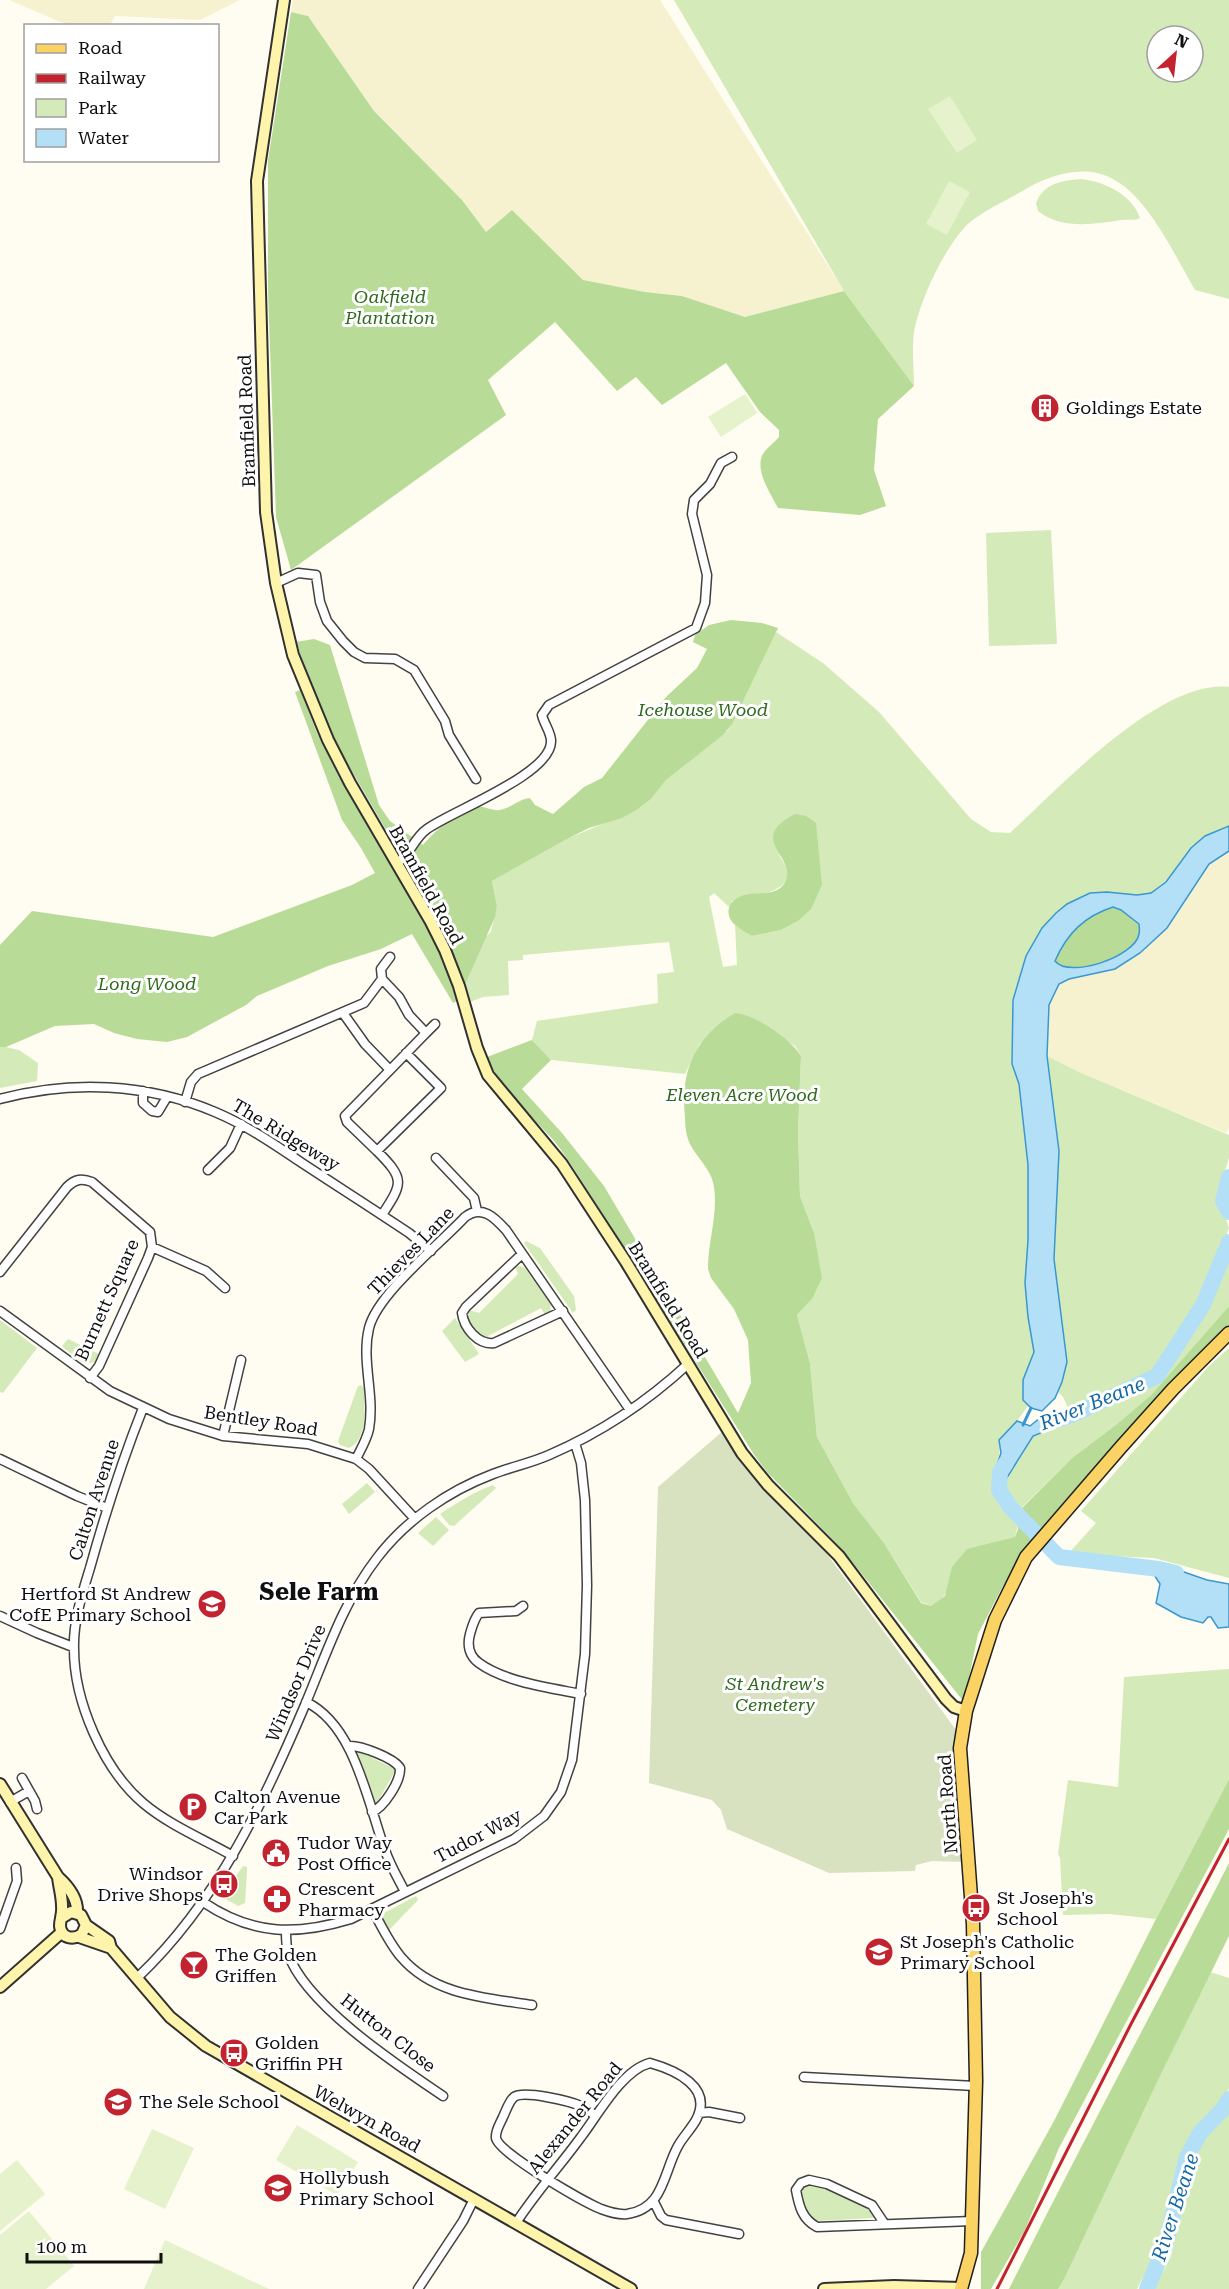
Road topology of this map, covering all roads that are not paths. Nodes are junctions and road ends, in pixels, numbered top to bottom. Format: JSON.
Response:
{"nodes":[{"id":1,"x":284,"y":0,"type":"edge"},
{"id":2,"x":732,"y":456,"type":"dead end"},
{"id":3,"x":276,"y":583,"type":"junction"},
{"id":4,"x":476,"y":779,"type":"dead end"},
{"id":5,"x":397,"y":863,"type":"junction"},
{"id":6,"x":390,"y":957,"type":"dead end"},
{"id":7,"x":382,"y":979,"type":"junction"},
{"id":8,"x":344,"y":1013,"type":"junction"},
{"id":9,"x":435,"y":1024,"type":"dead end"},
{"id":10,"x":426,"y":1033,"type":"junction"},
{"id":11,"x":406,"y":1053,"type":"junction"},
{"id":12,"x":390,"y":1070,"type":"junction"},
{"id":13,"x":143,"y":1091,"type":"junction"},
{"id":14,"x":167,"y":1097,"type":"junction"},
{"id":15,"x":0,"y":1099,"type":"edge"},
{"id":16,"x":185,"y":1102,"type":"junction"},
{"id":17,"x":241,"y":1124,"type":"junction"},
{"id":18,"x":378,"y":1151,"type":"junction"},
{"id":19,"x":436,"y":1158,"type":"dead end"},
{"id":20,"x":208,"y":1170,"type":"dead end"},
{"id":21,"x":477,"y":1211,"type":"junction"},
{"id":22,"x":382,"y":1215,"type":"junction"},
{"id":23,"x":152,"y":1247,"type":"junction"},
{"id":24,"x":431,"y":1251,"type":"junction"},
{"id":25,"x":522,"y":1254,"type":"junction"},
{"id":26,"x":0,"y":1272,"type":"edge"},
{"id":27,"x":225,"y":1288,"type":"dead end"},
{"id":28,"x":0,"y":1311,"type":"edge"},
{"id":29,"x":563,"y":1311,"type":"junction"},
{"id":30,"x":1229,"y":1333,"type":"edge"},
{"id":31,"x":242,"y":1360,"type":"dead end"},
{"id":32,"x":688,"y":1364,"type":"junction"},
{"id":33,"x":90,"y":1377,"type":"junction"},
{"id":34,"x":143,"y":1408,"type":"junction"},
{"id":35,"x":630,"y":1410,"type":"junction"},
{"id":36,"x":223,"y":1436,"type":"junction"},
{"id":37,"x":575,"y":1443,"type":"junction"},
{"id":38,"x":0,"y":1459,"type":"edge"},
{"id":39,"x":356,"y":1459,"type":"junction"},
{"id":40,"x":107,"y":1508,"type":"junction"},
{"id":41,"x":415,"y":1519,"type":"junction"},
{"id":42,"x":523,"y":1606,"type":"dead end"},
{"id":43,"x":0,"y":1616,"type":"edge"},
{"id":44,"x":74,"y":1647,"type":"junction"},
{"id":45,"x":581,"y":1694,"type":"junction"},
{"id":46,"x":306,"y":1702,"type":"junction"},
{"id":47,"x":966,"y":1711,"type":"junction"},
{"id":48,"x":349,"y":1746,"type":"junction"},
{"id":49,"x":22,"y":1778,"type":"dead end"},
{"id":50,"x":0,"y":1784,"type":"edge"},
{"id":51,"x":29,"y":1791,"type":"junction"},
{"id":52,"x":10,"y":1802,"type":"junction"},
{"id":53,"x":37,"y":1809,"type":"dead end"},
{"id":54,"x":372,"y":1812,"type":"junction"},
{"id":55,"x":233,"y":1856,"type":"junction"},
{"id":56,"x":16,"y":1868,"type":"dead end"},
{"id":57,"x":58,"y":1877,"type":"junction"},
{"id":58,"x":405,"y":1892,"type":"junction"},
{"id":59,"x":0,"y":1901,"type":"edge"},
{"id":60,"x":202,"y":1902,"type":"junction"},
{"id":61,"x":9,"y":1904,"type":"junction"},
{"id":62,"x":372,"y":1909,"type":"junction"},
{"id":63,"x":76,"y":1913,"type":"junction"},
{"id":64,"x":63,"y":1917,"type":"junction"},
{"id":65,"x":86,"y":1925,"type":"junction"},
{"id":66,"x":0,"y":1929,"type":"edge"},
{"id":67,"x":286,"y":1930,"type":"junction"},
{"id":68,"x":62,"y":1932,"type":"junction"},
{"id":69,"x":79,"y":1937,"type":"junction"},
{"id":70,"x":111,"y":1948,"type":"junction"},
{"id":71,"x":138,"y":1977,"type":"junction"},
{"id":72,"x":0,"y":1987,"type":"edge"},
{"id":73,"x":532,"y":2005,"type":"dead end"},
{"id":74,"x":804,"y":2077,"type":"dead end"},
{"id":75,"x":975,"y":2086,"type":"junction"},
{"id":76,"x":443,"y":2096,"type":"dead end"},
{"id":77,"x":699,"y":2114,"type":"junction"},
{"id":78,"x":596,"y":2116,"type":"junction"},
{"id":79,"x":740,"y":2118,"type":"dead end"},
{"id":80,"x":547,"y":2179,"type":"junction"},
{"id":81,"x":474,"y":2199,"type":"junction"},
{"id":82,"x":654,"y":2202,"type":"junction"},
{"id":83,"x":972,"y":2221,"type":"junction"},
{"id":84,"x":516,"y":2223,"type":"junction"},
{"id":85,"x":884,"y":2223,"type":"junction"},
{"id":86,"x":739,"y":2234,"type":"dead end"},
{"id":87,"x":894,"y":2287,"type":"edge"},
{"id":88,"x":626,"y":2288,"type":"edge"},
{"id":89,"x":961,"y":2288,"type":"edge"},
{"id":90,"x":418,"y":2289,"type":"edge"},
{"id":91,"x":824,"y":2289,"type":"edge"}],
"edges":[{"from":1,"to":3,"type":"street","name":"Bramfield Road"},
{"from":2,"to":5,"type":"street"},
{"from":3,"to":4,"type":"street"},
{"from":3,"to":5,"type":"street","name":"Bramfield Road"},
{"from":5,"to":32,"type":"street","name":"Bramfield Road"},
{"from":6,"to":7,"type":"street"},
{"from":7,"to":8,"type":"street"},
{"from":7,"to":10,"type":"street"},
{"from":8,"to":12,"type":"street"},
{"from":8,"to":16,"type":"street"},
{"from":9,"to":10,"type":"street"},
{"from":10,"to":11,"type":"street"},
{"from":11,"to":12,"type":"street"},
{"from":11,"to":18,"type":"street"},
{"from":12,"to":18,"type":"street"},
{"from":13,"to":14,"type":"street","name":"The Ridgeway"},
{"from":13,"to":14,"type":"street"},
{"from":13,"to":15,"type":"street","name":"The Ridgeway"},
{"from":14,"to":16,"type":"street","name":"The Ridgeway"},
{"from":16,"to":17,"type":"street","name":"The Ridgeway"},
{"from":17,"to":20,"type":"street"},
{"from":17,"to":22,"type":"street","name":"The Ridgeway"},
{"from":18,"to":22,"type":"street"},
{"from":19,"to":21,"type":"street"},
{"from":21,"to":24,"type":"street","name":"Thieves Lane"},
{"from":21,"to":25,"type":"street"},
{"from":22,"to":24,"type":"street","name":"The Ridgeway"},
{"from":23,"to":26,"type":"street","name":"Burnett Square"},
{"from":23,"to":27,"type":"street"},
{"from":23,"to":33,"type":"street","name":"Burnett Square"},
{"from":24,"to":39,"type":"street","name":"Thieves Lane"},
{"from":25,"to":29,"type":"street"},
{"from":25,"to":29,"type":"street"},
{"from":28,"to":33,"type":"street","name":"Bentley Road"},
{"from":29,"to":35,"type":"street"},
{"from":30,"to":47,"type":"main road","name":"North Road"},
{"from":31,"to":36,"type":"street"},
{"from":32,"to":35,"type":"street","name":"Windsor Drive"},
{"from":32,"to":47,"type":"street","name":"Bramfield Road"},
{"from":33,"to":34,"type":"street","name":"Bentley Road"},
{"from":34,"to":36,"type":"street","name":"Bentley Road"},
{"from":34,"to":40,"type":"street","name":"Calton Avenue"},
{"from":35,"to":37,"type":"street","name":"Windsor Drive"},
{"from":36,"to":39,"type":"street","name":"Bentley Road"},
{"from":37,"to":41,"type":"street","name":"Windsor Drive"},
{"from":37,"to":45,"type":"street","name":"Tudor Way"},
{"from":38,"to":40,"type":"street"},
{"from":39,"to":41,"type":"street","name":"Bentley Road"},
{"from":40,"to":44,"type":"street","name":"Calton Avenue"},
{"from":41,"to":46,"type":"street","name":"Windsor Drive"},
{"from":42,"to":45,"type":"street"},
{"from":43,"to":44,"type":"street"},
{"from":44,"to":55,"type":"street","name":"Calton Avenue"},
{"from":45,"to":58,"type":"street","name":"Tudor Way"},
{"from":46,"to":48,"type":"street"},
{"from":46,"to":55,"type":"street","name":"Windsor Drive"},
{"from":47,"to":75,"type":"main road","name":"North Road"},
{"from":48,"to":54,"type":"street"},
{"from":48,"to":54,"type":"street"},
{"from":49,"to":51,"type":"street"},
{"from":50,"to":52,"type":"street"},
{"from":51,"to":52,"type":"street"},
{"from":51,"to":53,"type":"street"},
{"from":52,"to":57,"type":"street"},
{"from":54,"to":58,"type":"street"},
{"from":55,"to":60,"type":"street","name":"Windsor Drive"},
{"from":56,"to":61,"type":"street"},
{"from":57,"to":63,"type":"street"},
{"from":57,"to":64,"type":"street"},
{"from":58,"to":62,"type":"street","name":"Tudor Way"},
{"from":59,"to":61,"type":"street"},
{"from":60,"to":67,"type":"street","name":"Tudor Way"},
{"from":60,"to":71,"type":"street","name":"Windsor Drive"},
{"from":61,"to":66,"type":"street"},
{"from":62,"to":67,"type":"street","name":"Tudor Way"},
{"from":62,"to":73,"type":"street"},
{"from":63,"to":64,"type":"street"},
{"from":63,"to":65,"type":"street"},
{"from":64,"to":68,"type":"street"},
{"from":65,"to":69,"type":"street"},
{"from":65,"to":70,"type":"street","name":"Welwyn Road"},
{"from":67,"to":76,"type":"street","name":"Hutton Close"},
{"from":68,"to":69,"type":"street"},
{"from":68,"to":72,"type":"street"},
{"from":69,"to":70,"type":"street","name":"Welwyn Road"},
{"from":70,"to":71,"type":"street","name":"Welwyn Road"},
{"from":71,"to":81,"type":"street","name":"Welwyn Road"},
{"from":74,"to":75,"type":"street"},
{"from":75,"to":83,"type":"main road","name":"North Road"},
{"from":77,"to":78,"type":"street","name":"Alexander Road"},
{"from":77,"to":79,"type":"street"},
{"from":77,"to":82,"type":"street"},
{"from":78,"to":80,"type":"street","name":"Alexander Road"},
{"from":78,"to":80,"type":"street"},
{"from":80,"to":82,"type":"street"},
{"from":80,"to":84,"type":"street","name":"Alexander Road"},
{"from":81,"to":84,"type":"street","name":"Welwyn Road"},
{"from":81,"to":90,"type":"street"},
{"from":82,"to":86,"type":"street"},
{"from":83,"to":85,"type":"street"},
{"from":83,"to":89,"type":"main road","name":"North Road"},
{"from":84,"to":88,"type":"street","name":"Welwyn Road"},
{"from":85,"to":85,"type":"street"},
{"from":87,"to":89,"type":"street"},
{"from":87,"to":91,"type":"street"}]}
